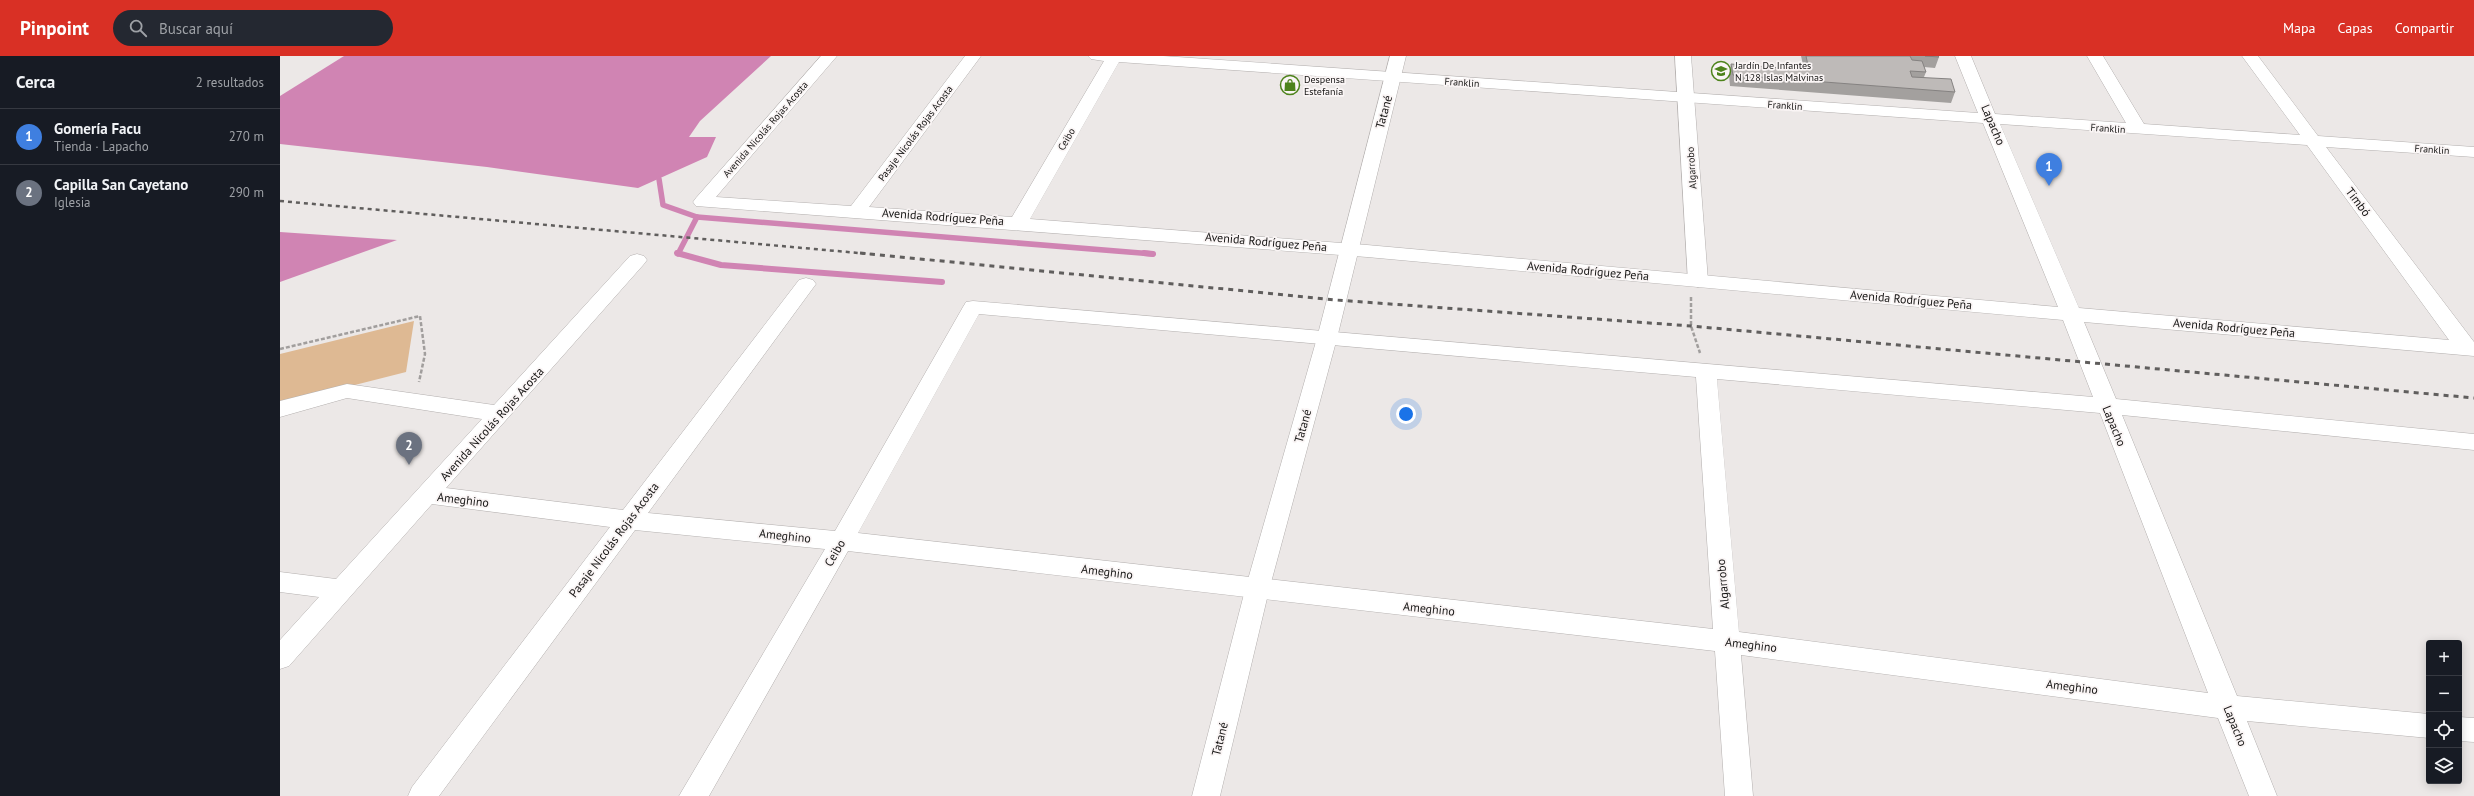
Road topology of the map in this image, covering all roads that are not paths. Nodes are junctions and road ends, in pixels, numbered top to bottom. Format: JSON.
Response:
{"nodes":[{"id":1,"x":829,"y":56,"type":"edge"},
{"id":2,"x":973,"y":56,"type":"edge"},
{"id":3,"x":1096,"y":56,"type":"edge"},
{"id":4,"x":1398,"y":56,"type":"edge"},
{"id":5,"x":1683,"y":56,"type":"edge"},
{"id":6,"x":1963,"y":56,"type":"edge"},
{"id":7,"x":2095,"y":56,"type":"edge"},
{"id":8,"x":2250,"y":56,"type":"edge"},
{"id":9,"x":1114,"y":57,"type":"edge"},
{"id":10,"x":1393,"y":77,"type":"junction"},
{"id":11,"x":1686,"y":98,"type":"junction"},
{"id":12,"x":1991,"y":120,"type":"junction"},
{"id":13,"x":2139,"y":130,"type":"junction"},
{"id":14,"x":2312,"y":141,"type":"junction"},
{"id":15,"x":2474,"y":152,"type":"edge"},
{"id":16,"x":702,"y":202,"type":"joint"},
{"id":17,"x":857,"y":211,"type":"junction"},
{"id":18,"x":1018,"y":223,"type":"junction"},
{"id":19,"x":1348,"y":249,"type":"junction"},
{"id":20,"x":638,"y":260,"type":"dead end"},
{"id":21,"x":1698,"y":281,"type":"junction"},
{"id":22,"x":806,"y":284,"type":"dead end"},
{"id":23,"x":2071,"y":314,"type":"junction"},
{"id":24,"x":1327,"y":338,"type":"junction"},
{"id":25,"x":2470,"y":348,"type":"edge"},
{"id":26,"x":1706,"y":372,"type":"junction"},
{"id":27,"x":2106,"y":406,"type":"junction"},
{"id":28,"x":280,"y":409,"type":"edge"},
{"id":29,"x":501,"y":414,"type":"junction"},
{"id":30,"x":2474,"y":442,"type":"edge"},
{"id":31,"x":428,"y":496,"type":"junction"},
{"id":32,"x":629,"y":520,"type":"junction"},
{"id":33,"x":842,"y":541,"type":"junction"},
{"id":34,"x":280,"y":582,"type":"edge"},
{"id":35,"x":342,"y":590,"type":"junction"},
{"id":36,"x":1257,"y":590,"type":"junction"},
{"id":37,"x":1728,"y":642,"type":"junction"},
{"id":38,"x":280,"y":658,"type":"edge"},
{"id":39,"x":2227,"y":707,"type":"junction"},
{"id":40,"x":2426,"y":726,"type":"edge"},
{"id":41,"x":2462,"y":729,"type":"edge"},
{"id":42,"x":2474,"y":730,"type":"edge"},
{"id":43,"x":422,"y":796,"type":"edge"},
{"id":44,"x":693,"y":796,"type":"edge"},
{"id":45,"x":1206,"y":796,"type":"edge"},
{"id":46,"x":1739,"y":796,"type":"edge"},
{"id":47,"x":2263,"y":796,"type":"edge"}],
"edges":[{"from":1,"to":16,"type":"street","name":"Avenida Nicolás Rojas Acosta"},
{"from":2,"to":17,"type":"street","name":"Pasaje Nicolás Rojas Acosta"},
{"from":3,"to":9,"type":"street","name":"Franklin"},
{"from":4,"to":10,"type":"street","name":"Tatané"},
{"from":5,"to":11,"type":"street","name":"Algarrobo"},
{"from":6,"to":12,"type":"street","name":"Lapacho"},
{"from":7,"to":13,"type":"street"},
{"from":8,"to":14,"type":"street","name":"Timbó"},
{"from":9,"to":10,"type":"street","name":"Franklin"},
{"from":9,"to":18,"type":"street","name":"Ceibo"},
{"from":10,"to":11,"type":"street","name":"Franklin"},
{"from":10,"to":19,"type":"street","name":"Tatané"},
{"from":11,"to":12,"type":"street","name":"Franklin"},
{"from":11,"to":21,"type":"street","name":"Algarrobo"},
{"from":12,"to":13,"type":"street","name":"Franklin"},
{"from":12,"to":23,"type":"street","name":"Lapacho"},
{"from":13,"to":14,"type":"street","name":"Franklin"},
{"from":14,"to":15,"type":"street","name":"Franklin"},
{"from":14,"to":25,"type":"street","name":"Timbó"},
{"from":16,"to":17,"type":"street","name":"Avenida Rodríguez Peña"},
{"from":17,"to":18,"type":"street","name":"Avenida Rodríguez Peña"},
{"from":18,"to":19,"type":"street","name":"Avenida Rodríguez Peña"},
{"from":19,"to":21,"type":"street","name":"Avenida Rodríguez Peña"},
{"from":19,"to":24,"type":"street","name":"Tatané"},
{"from":20,"to":29,"type":"street","name":"Avenida Nicolás Rojas Acosta"},
{"from":21,"to":23,"type":"street","name":"Avenida Rodríguez Peña"},
{"from":22,"to":32,"type":"street","name":"Pasaje Nicolás Rojas Acosta"},
{"from":23,"to":25,"type":"street","name":"Avenida Rodríguez Peña"},
{"from":23,"to":27,"type":"street","name":"Lapacho"},
{"from":24,"to":26,"type":"street"},
{"from":24,"to":33,"type":"street","name":"Ceibo"},
{"from":24,"to":36,"type":"street","name":"Tatané"},
{"from":26,"to":27,"type":"street"},
{"from":26,"to":37,"type":"street","name":"Algarrobo"},
{"from":27,"to":30,"type":"street"},
{"from":27,"to":39,"type":"street","name":"Lapacho"},
{"from":28,"to":29,"type":"street"},
{"from":29,"to":31,"type":"street","name":"Avenida Nicolás Rojas Acosta"},
{"from":31,"to":32,"type":"street","name":"Ameghino"},
{"from":31,"to":35,"type":"street","name":"Avenida Nicolás Rojas Acosta"},
{"from":32,"to":33,"type":"street","name":"Ameghino"},
{"from":32,"to":43,"type":"street","name":"Pasaje Nicolás Rojas Acosta"},
{"from":33,"to":36,"type":"street","name":"Ameghino"},
{"from":33,"to":44,"type":"street","name":"Ceibo"},
{"from":34,"to":35,"type":"street"},
{"from":35,"to":38,"type":"street","name":"Avenida Nicolás Rojas Acosta"},
{"from":36,"to":37,"type":"street","name":"Ameghino"},
{"from":36,"to":45,"type":"street","name":"Tatané"},
{"from":37,"to":39,"type":"street","name":"Ameghino"},
{"from":37,"to":46,"type":"street","name":"Algarrobo"},
{"from":39,"to":40,"type":"street","name":"Ameghino"},
{"from":39,"to":47,"type":"street","name":"Lapacho"},
{"from":41,"to":42,"type":"street"}]}
